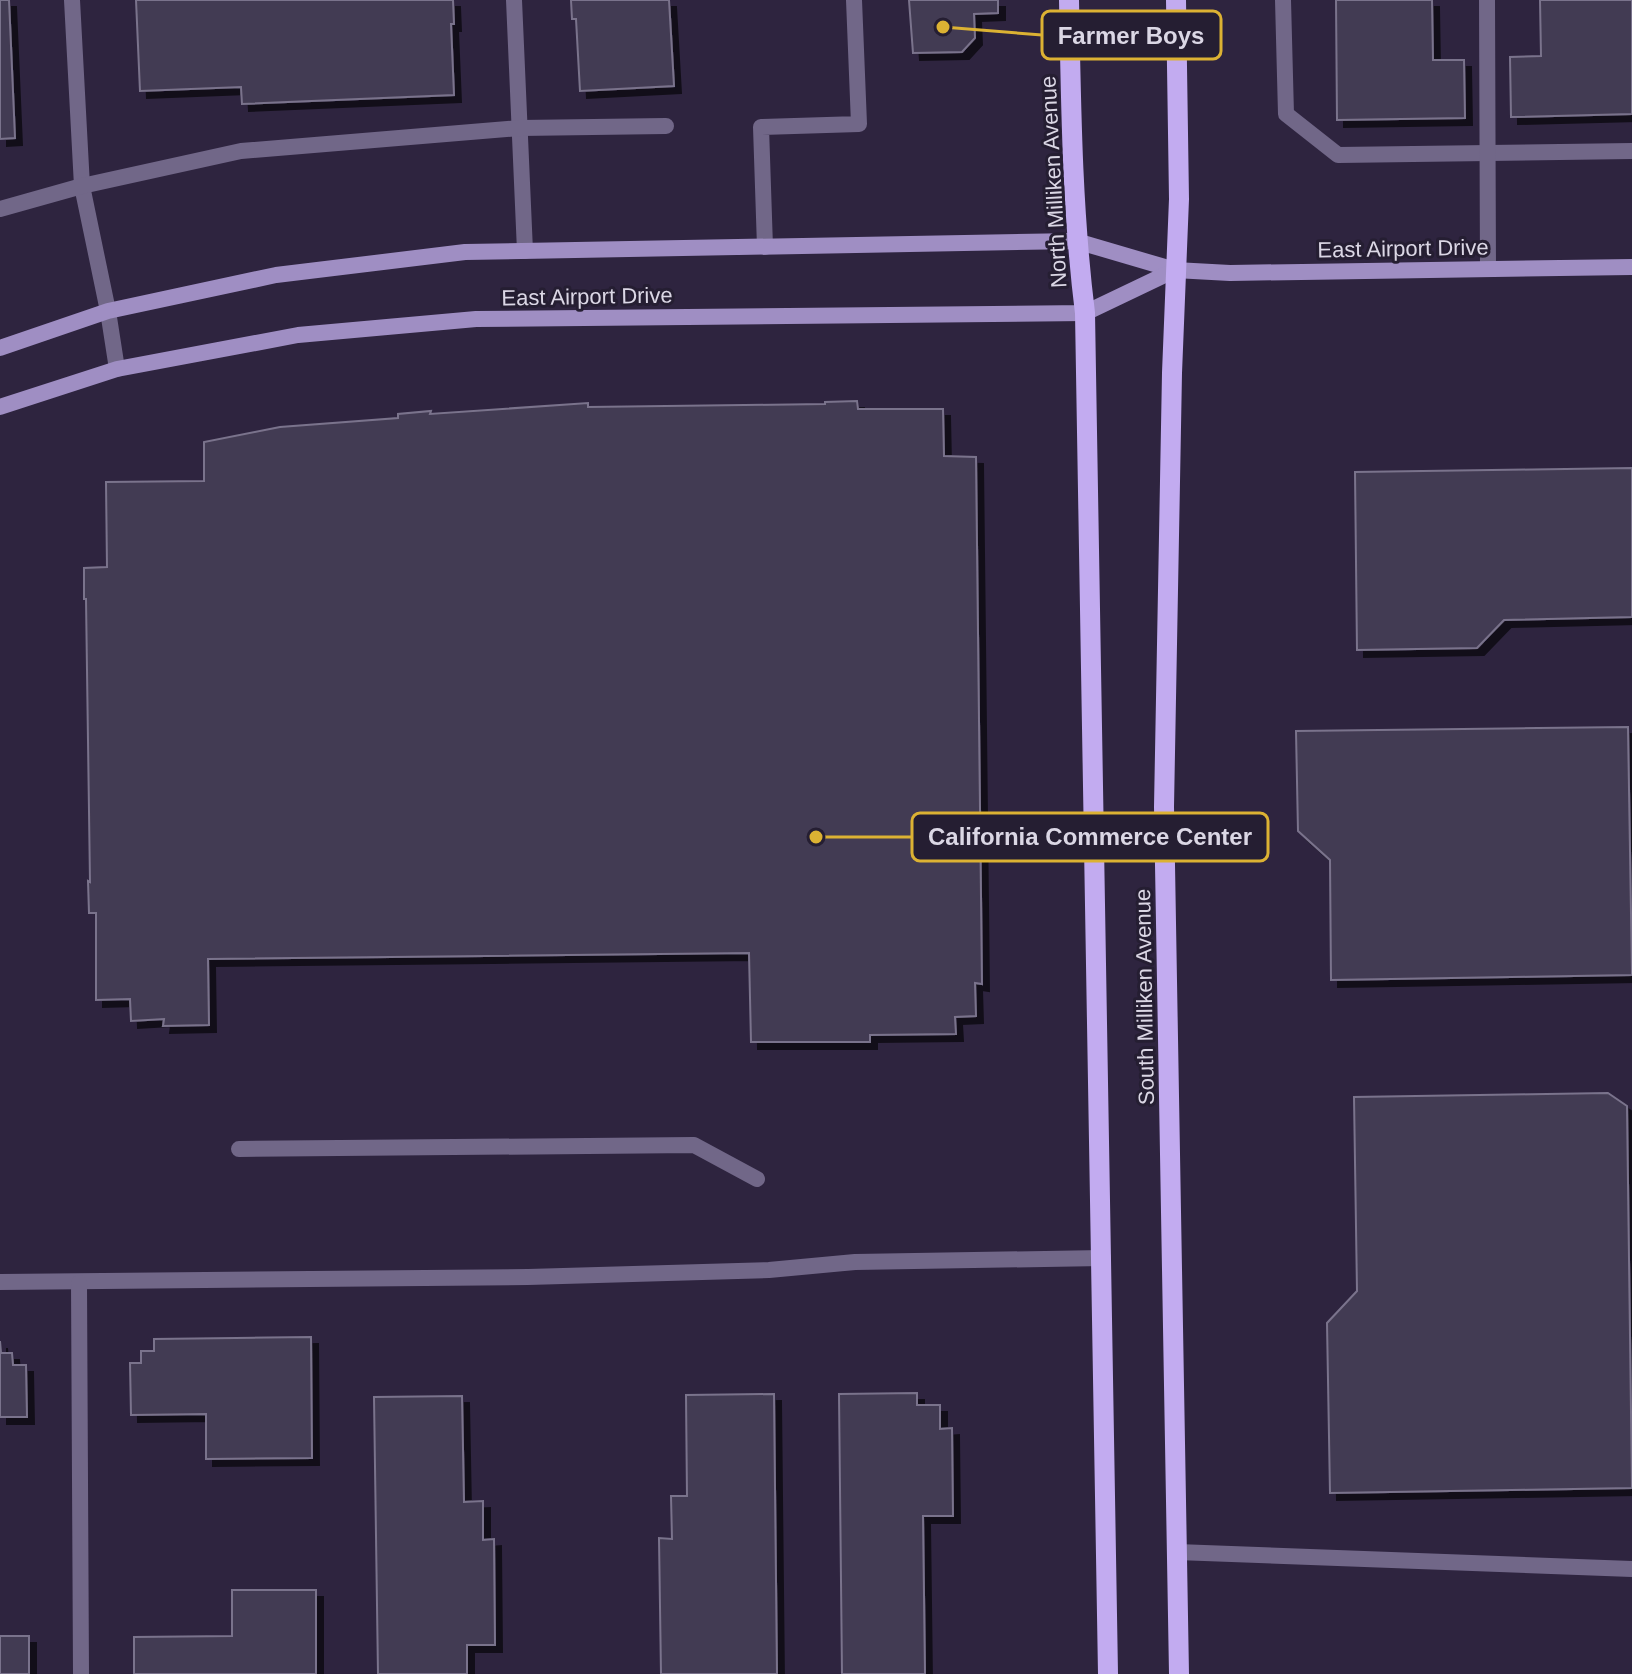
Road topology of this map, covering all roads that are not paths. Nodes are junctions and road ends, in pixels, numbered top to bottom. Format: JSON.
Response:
{"nodes":[{"id":1,"x":72,"y":0,"type":"edge"},
{"id":2,"x":514,"y":0,"type":"edge"},
{"id":3,"x":854,"y":0,"type":"edge"},
{"id":4,"x":1069,"y":0,"type":"edge"},
{"id":5,"x":1176,"y":0,"type":"edge"},
{"id":6,"x":1283,"y":0,"type":"edge"},
{"id":7,"x":1487,"y":0,"type":"edge"},
{"id":8,"x":666,"y":126,"type":"dead end"},
{"id":9,"x":520,"y":128,"type":"junction"},
{"id":10,"x":1632,"y":151,"type":"edge"},
{"id":11,"x":1488,"y":154,"type":"junction"},
{"id":12,"x":82,"y":186,"type":"junction"},
{"id":13,"x":0,"y":209,"type":"edge"},
{"id":14,"x":1076,"y":241,"type":"junction"},
{"id":15,"x":765,"y":247,"type":"junction"},
{"id":16,"x":525,"y":251,"type":"junction"},
{"id":17,"x":1632,"y":267,"type":"edge"},
{"id":18,"x":1488,"y":269,"type":"junction"},
{"id":19,"x":1175,"y":270,"type":"junction"},
{"id":20,"x":108,"y":311,"type":"junction"},
{"id":21,"x":1085,"y":313,"type":"junction"},
{"id":22,"x":0,"y":348,"type":"edge"},
{"id":23,"x":117,"y":369,"type":"junction"},
{"id":24,"x":0,"y":407,"type":"edge"},
{"id":25,"x":239,"y":1149,"type":"dead end"},
{"id":26,"x":757,"y":1179,"type":"dead end"},
{"id":27,"x":1103,"y":1258,"type":"junction"},
{"id":28,"x":0,"y":1282,"type":"edge"},
{"id":29,"x":79,"y":1283,"type":"junction"},
{"id":30,"x":1177,"y":1552,"type":"junction"},
{"id":31,"x":1632,"y":1569,"type":"edge"},
{"id":32,"x":81,"y":1674,"type":"edge"},
{"id":33,"x":1108,"y":1674,"type":"edge"},
{"id":34,"x":1179,"y":1674,"type":"edge"}],
"edges":[{"from":1,"to":12,"type":"street"},
{"from":2,"to":9,"type":"street"},
{"from":3,"to":15,"type":"street"},
{"from":4,"to":14,"type":"main road","name":"North Milliken Avenue"},
{"from":5,"to":19,"type":"main road"},
{"from":6,"to":11,"type":"street"},
{"from":7,"to":11,"type":"street"},
{"from":8,"to":9,"type":"street"},
{"from":9,"to":12,"type":"street"},
{"from":9,"to":16,"type":"street"},
{"from":10,"to":11,"type":"street"},
{"from":11,"to":18,"type":"street"},
{"from":12,"to":13,"type":"street"},
{"from":12,"to":20,"type":"street"},
{"from":14,"to":15,"type":"main road","name":"East Airport Drive"},
{"from":14,"to":19,"type":"main road","name":"East Airport Drive"},
{"from":14,"to":21,"type":"main road","name":"North Milliken Avenue"},
{"from":15,"to":16,"type":"main road","name":"East Airport Drive"},
{"from":16,"to":20,"type":"main road","name":"East Airport Drive"},
{"from":17,"to":18,"type":"main road","name":"East Airport Drive"},
{"from":18,"to":19,"type":"main road","name":"East Airport Drive"},
{"from":19,"to":21,"type":"main road","name":"East Airport Drive"},
{"from":19,"to":30,"type":"main road","name":"South Milliken Avenue"},
{"from":20,"to":22,"type":"main road","name":"East Airport Drive"},
{"from":20,"to":23,"type":"street"},
{"from":21,"to":23,"type":"main road","name":"East Airport Drive"},
{"from":21,"to":27,"type":"main road","name":"South Milliken Avenue"},
{"from":23,"to":24,"type":"main road","name":"East Airport Drive"},
{"from":25,"to":26,"type":"street"},
{"from":27,"to":29,"type":"street"},
{"from":27,"to":33,"type":"main road","name":"South Milliken Avenue"},
{"from":28,"to":29,"type":"street"},
{"from":29,"to":32,"type":"street"},
{"from":30,"to":31,"type":"street"},
{"from":30,"to":34,"type":"main road","name":"South Milliken Avenue"}]}
